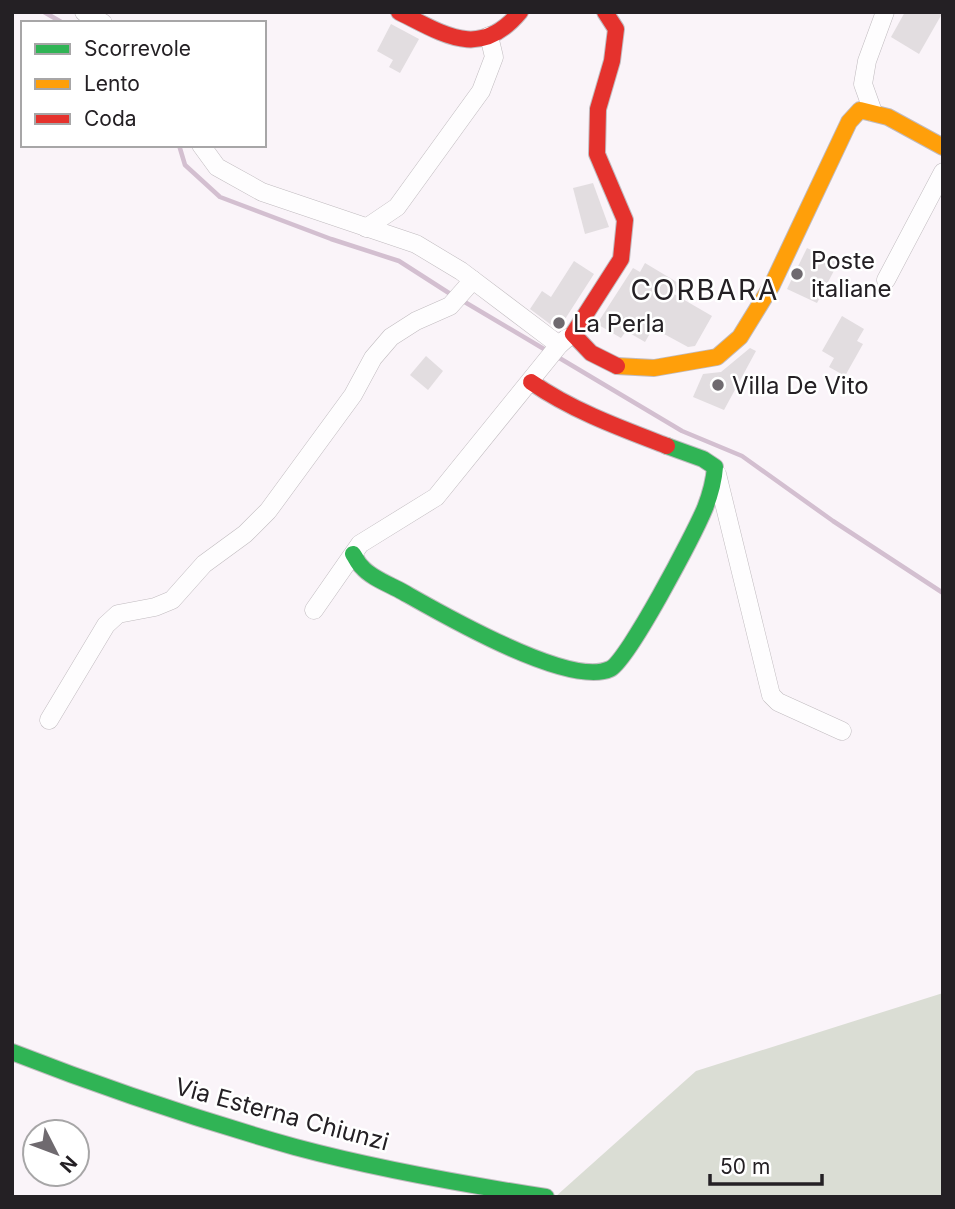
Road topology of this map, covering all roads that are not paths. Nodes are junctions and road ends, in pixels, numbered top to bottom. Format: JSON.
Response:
{"nodes":[{"id":1,"x":84,"y":12,"type":"edge"},
{"id":2,"x":399,"y":12,"type":"edge"},
{"id":3,"x":520,"y":12,"type":"edge"},
{"id":4,"x":605,"y":12,"type":"edge"},
{"id":5,"x":885,"y":12,"type":"edge"},
{"id":6,"x":100,"y":21,"type":"edge"},
{"id":7,"x":489,"y":36,"type":"junction"},
{"id":8,"x":867,"y":111,"type":"junction"},
{"id":9,"x":202,"y":147,"type":"edge"},
{"id":10,"x":943,"y":147,"type":"edge"},
{"id":11,"x":943,"y":172,"type":"edge"},
{"id":12,"x":366,"y":228,"type":"junction"},
{"id":13,"x":473,"y":280,"type":"junction"},
{"id":14,"x":886,"y":280,"type":"dead end"},
{"id":15,"x":566,"y":339,"type":"junction"},
{"id":16,"x":531,"y":382,"type":"junction"},
{"id":17,"x":715,"y":473,"type":"junction"},
{"id":18,"x":353,"y":554,"type":"junction"},
{"id":19,"x":314,"y":610,"type":"dead end"},
{"id":20,"x":49,"y":720,"type":"dead end"},
{"id":21,"x":842,"y":731,"type":"dead end"},
{"id":22,"x":12,"y":1052,"type":"edge"},
{"id":23,"x":547,"y":1197,"type":"edge"}],
"edges":[{"from":1,"to":6,"type":"street"},
{"from":2,"to":7,"type":"main road"},
{"from":3,"to":7,"type":"main road"},
{"from":4,"to":15,"type":"main road"},
{"from":5,"to":8,"type":"street"},
{"from":7,"to":12,"type":"street"},
{"from":8,"to":10,"type":"main road"},
{"from":8,"to":15,"type":"main road"},
{"from":9,"to":12,"type":"street"},
{"from":11,"to":14,"type":"street"},
{"from":12,"to":13,"type":"street"},
{"from":13,"to":15,"type":"street"},
{"from":13,"to":20,"type":"street"},
{"from":15,"to":16,"type":"street"},
{"from":16,"to":17,"type":"main road"},
{"from":16,"to":18,"type":"street"},
{"from":17,"to":18,"type":"main road"},
{"from":17,"to":21,"type":"street"},
{"from":18,"to":19,"type":"street"},
{"from":22,"to":23,"type":"main road","name":"Via Esterna Chiunzi"}]}
